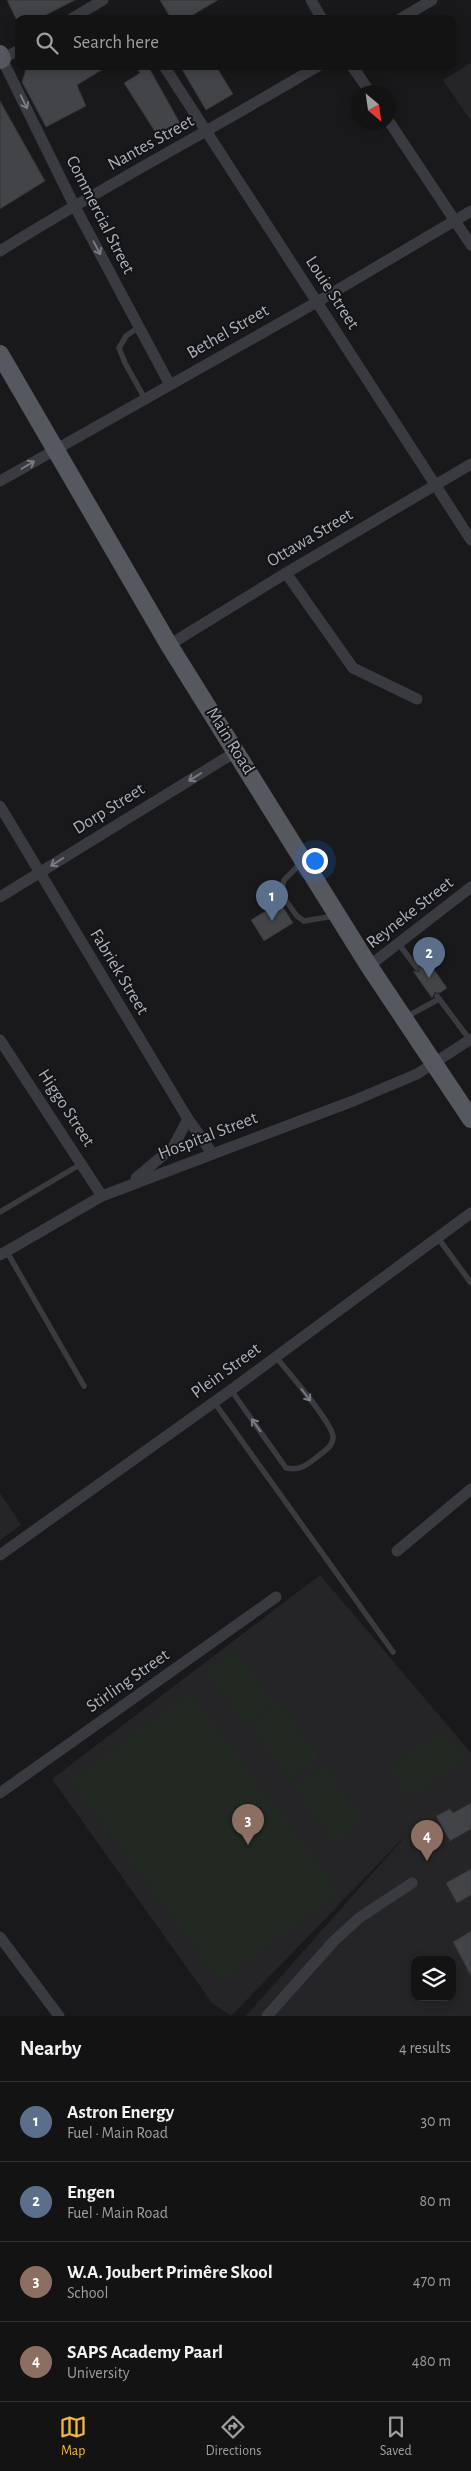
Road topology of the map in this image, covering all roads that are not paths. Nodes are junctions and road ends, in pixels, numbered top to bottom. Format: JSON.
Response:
{"nodes":[{"id":1,"x":103,"y":0,"type":"edge"},
{"id":2,"x":311,"y":0,"type":"edge"},
{"id":3,"x":432,"y":0,"type":"edge"},
{"id":4,"x":78,"y":15,"type":"edge"},
{"id":5,"x":320,"y":15,"type":"edge"},
{"id":6,"x":407,"y":15,"type":"edge"},
{"id":7,"x":15,"y":52,"type":"edge"},
{"id":8,"x":1,"y":58,"type":"edge"},
{"id":9,"x":166,"y":70,"type":"edge"},
{"id":10,"x":311,"y":70,"type":"edge"},
{"id":11,"x":355,"y":70,"type":"edge"},
{"id":12,"x":365,"y":85,"type":"edge"},
{"id":13,"x":395,"y":130,"type":"edge"},
{"id":14,"x":205,"y":133,"type":"junction"},
{"id":15,"x":74,"y":204,"type":"junction"},
{"id":16,"x":471,"y":211,"type":"edge"},
{"id":17,"x":455,"y":220,"type":"junction"},
{"id":18,"x":471,"y":245,"type":"edge"},
{"id":19,"x":0,"y":251,"type":"edge"},
{"id":20,"x":317,"y":302,"type":"junction"},
{"id":21,"x":139,"y":327,"type":"junction"},
{"id":22,"x":0,"y":354,"type":"edge"},
{"id":23,"x":170,"y":385,"type":"junction"},
{"id":24,"x":145,"y":399,"type":"junction"},
{"id":25,"x":56,"y":450,"type":"junction"},
{"id":26,"x":471,"y":464,"type":"edge"},
{"id":27,"x":0,"y":481,"type":"edge"},
{"id":28,"x":435,"y":485,"type":"junction"},
{"id":29,"x":471,"y":540,"type":"edge"},
{"id":30,"x":286,"y":573,"type":"junction"},
{"id":31,"x":169,"y":645,"type":"junction"},
{"id":32,"x":417,"y":699,"type":"dead end"},
{"id":33,"x":236,"y":751,"type":"junction"},
{"id":34,"x":0,"y":806,"type":"edge"},
{"id":35,"x":304,"y":860,"type":"junction"},
{"id":36,"x":39,"y":873,"type":"junction"},
{"id":37,"x":471,"y":887,"type":"edge"},
{"id":38,"x":0,"y":898,"type":"edge"},
{"id":39,"x":338,"y":915,"type":"junction"},
{"id":40,"x":398,"y":943,"type":"junction"},
{"id":41,"x":370,"y":966,"type":"junction"},
{"id":42,"x":416,"y":968,"type":"dead end"},
{"id":43,"x":404,"y":1018,"type":"junction"},
{"id":44,"x":0,"y":1040,"type":"edge"},
{"id":45,"x":471,"y":1040,"type":"edge"},
{"id":46,"x":435,"y":1064,"type":"junction"},
{"id":47,"x":188,"y":1119,"type":"junction"},
{"id":48,"x":471,"y":1119,"type":"edge"},
{"id":49,"x":212,"y":1153,"type":"junction"},
{"id":50,"x":81,"y":1164,"type":"junction"},
{"id":51,"x":127,"y":1186,"type":"junction"},
{"id":52,"x":102,"y":1196,"type":"junction"},
{"id":53,"x":0,"y":1212,"type":"edge"},
{"id":54,"x":471,"y":1213,"type":"edge"},
{"id":55,"x":438,"y":1238,"type":"junction"},
{"id":56,"x":3,"y":1254,"type":"edge"},
{"id":57,"x":471,"y":1283,"type":"edge"},
{"id":58,"x":276,"y":1357,"type":"junction"},
{"id":59,"x":84,"y":1386,"type":"dead end"},
{"id":60,"x":231,"y":1390,"type":"junction"},
{"id":61,"x":214,"y":1402,"type":"junction"},
{"id":62,"x":471,"y":1489,"type":"edge"},
{"id":63,"x":397,"y":1550,"type":"dead end"},
{"id":64,"x":0,"y":1555,"type":"edge"},
{"id":65,"x":276,"y":1597,"type":"dead end"},
{"id":66,"x":393,"y":1652,"type":"dead end"},
{"id":67,"x":0,"y":1794,"type":"edge"},
{"id":68,"x":412,"y":1883,"type":"dead end"},
{"id":69,"x":0,"y":1936,"type":"edge"},
{"id":70,"x":59,"y":2016,"type":"edge"},
{"id":71,"x":267,"y":2016,"type":"edge"}],
"edges":[{"from":1,"to":4,"type":"street"},
{"from":2,"to":5,"type":"street"},
{"from":3,"to":6,"type":"street"},
{"from":7,"to":8,"type":"street"},
{"from":8,"to":15,"type":"street","name":"Commercial Street","one_way":true},
{"from":9,"to":14,"type":"street","name":"Louie Street"},
{"from":10,"to":14,"type":"street","name":"Nantes Street"},
{"from":11,"to":12,"type":"street"},
{"from":13,"to":17,"type":"street"},
{"from":14,"to":15,"type":"street","name":"Nantes Street"},
{"from":14,"to":20,"type":"street","name":"Louie Street"},
{"from":15,"to":19,"type":"street","name":"Nantes Street"},
{"from":15,"to":21,"type":"street","name":"Commercial Street","one_way":true},
{"from":16,"to":17,"type":"street","name":"Bethel Street"},
{"from":17,"to":18,"type":"street"},
{"from":17,"to":20,"type":"street","name":"Bethel Street"},
{"from":20,"to":23,"type":"street","name":"Bethel Street"},
{"from":20,"to":28,"type":"street","name":"Louie Street"},
{"from":21,"to":23,"type":"street","name":"Commercial Street"},
{"from":21,"to":24,"type":"lane"},
{"from":22,"to":25,"type":"main road","name":"Main Road"},
{"from":23,"to":24,"type":"street","name":"Bethel Street"},
{"from":24,"to":25,"type":"street","name":"Bethel Street"},
{"from":27,"to":25,"type":"street","name":"Bethel Street","one_way":true},
{"from":25,"to":31,"type":"main road","name":"Main Road"},
{"from":26,"to":28,"type":"street","name":"Ottawa Street"},
{"from":28,"to":29,"type":"street","name":"Louie Street"},
{"from":28,"to":30,"type":"street","name":"Ottawa Street"},
{"from":30,"to":31,"type":"street","name":"Ottawa Street"},
{"from":30,"to":32,"type":"street"},
{"from":31,"to":33,"type":"main road","name":"Main Road"},
{"from":33,"to":35,"type":"main road","name":"Main Road"},
{"from":33,"to":36,"type":"street","name":"Dorp Street","one_way":true},
{"from":34,"to":36,"type":"street","name":"Fabriek Street"},
{"from":35,"to":39,"type":"main road","name":"Main Road"},
{"from":35,"to":39,"type":"lane"},
{"from":36,"to":38,"type":"street","name":"Dorp Street"},
{"from":36,"to":47,"type":"street","name":"Fabriek Street"},
{"from":37,"to":40,"type":"street","name":"Reyneke Street"},
{"from":39,"to":41,"type":"main road","name":"Main Road"},
{"from":40,"to":41,"type":"street","name":"Reyneke Street"},
{"from":40,"to":42,"type":"lane"},
{"from":41,"to":43,"type":"main road","name":"Main Road"},
{"from":43,"to":45,"type":"lane"},
{"from":43,"to":46,"type":"main road","name":"Main Road"},
{"from":44,"to":50,"type":"street","name":"Higgo Street"},
{"from":45,"to":46,"type":"street","name":"Hospital Street"},
{"from":46,"to":48,"type":"main road","name":"Main Road"},
{"from":46,"to":49,"type":"street","name":"Hospital Street"},
{"from":47,"to":49,"type":"street","name":"Fabriek Street"},
{"from":47,"to":51,"type":"street"},
{"from":49,"to":51,"type":"street","name":"Hospital Street"},
{"from":50,"to":52,"type":"street","name":"Higgo Street"},
{"from":50,"to":53,"type":"lane"},
{"from":51,"to":52,"type":"street","name":"Hospital Street"},
{"from":52,"to":56,"type":"street","name":"Hospital Street"},
{"from":54,"to":55,"type":"street","name":"Plein Street"},
{"from":55,"to":57,"type":"lane"},
{"from":55,"to":58,"type":"street","name":"Plein Street"},
{"from":56,"to":59,"type":"lane"},
{"from":58,"to":60,"type":"street","name":"Plein Street"},
{"from":58,"to":60,"type":"lane","one_way":true},
{"from":60,"to":61,"type":"street","name":"Plein Street"},
{"from":61,"to":64,"type":"street","name":"Plein Street"},
{"from":61,"to":66,"type":"lane"},
{"from":62,"to":63,"type":"street"},
{"from":65,"to":67,"type":"street","name":"Stirling Street"},
{"from":68,"to":71,"type":"street"},
{"from":69,"to":70,"type":"street"}]}
